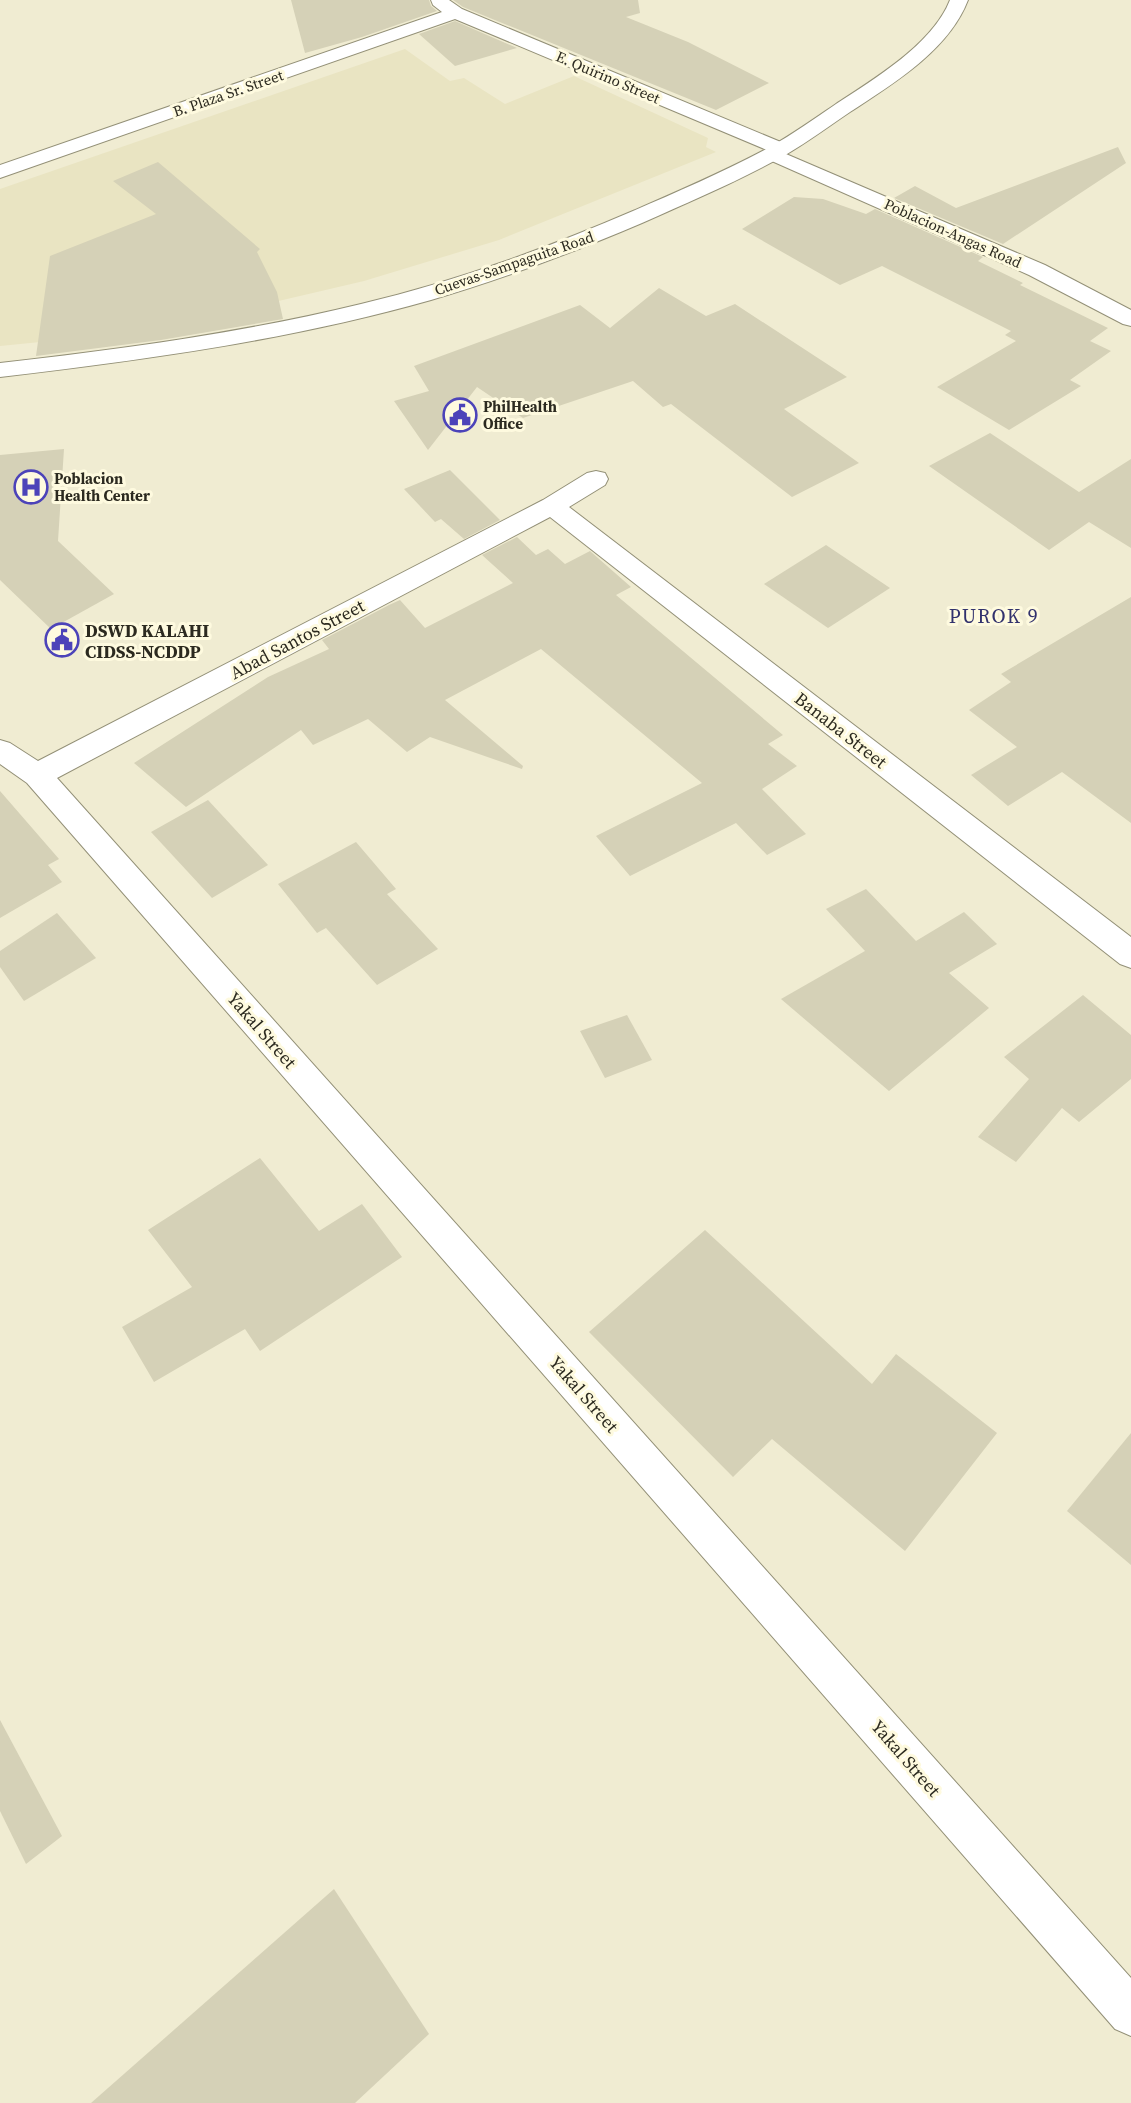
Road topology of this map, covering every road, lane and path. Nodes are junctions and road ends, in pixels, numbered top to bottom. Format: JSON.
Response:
{"nodes":[{"id":1,"x":438,"y":0,"type":"edge"},
{"id":2,"x":960,"y":0,"type":"edge"},
{"id":3,"x":456,"y":13,"type":"junction"},
{"id":4,"x":776,"y":152,"type":"junction"},
{"id":5,"x":0,"y":172,"type":"edge"},
{"id":6,"x":1131,"y":319,"type":"edge"},
{"id":7,"x":0,"y":370,"type":"edge"},
{"id":8,"x":596,"y":479,"type":"dead end"},
{"id":9,"x":552,"y":506,"type":"junction"},
{"id":10,"x":0,"y":750,"type":"edge"},
{"id":11,"x":38,"y":775,"type":"junction"},
{"id":12,"x":1131,"y":955,"type":"edge"},
{"id":13,"x":1131,"y":2013,"type":"edge"}],
"edges":[{"from":1,"to":3,"type":"street","name":"E. Quirino Street"},
{"from":2,"to":4,"type":"street","name":"Cuevas-Sampaguita Road"},
{"from":3,"to":4,"type":"street","name":"E. Quirino Street"},
{"from":3,"to":5,"type":"street","name":"B. Plaza Sr. Street"},
{"from":4,"to":6,"type":"street","name":"Poblacion-Angas Road"},
{"from":4,"to":7,"type":"street","name":"Cuevas-Sampaguita Road"},
{"from":8,"to":9,"type":"street","name":"Abad Santos Street"},
{"from":9,"to":11,"type":"street","name":"Abad Santos Street"},
{"from":9,"to":12,"type":"street","name":"Banaba Street"},
{"from":10,"to":11,"type":"street"},
{"from":11,"to":13,"type":"street","name":"Yakal Street"}]}
